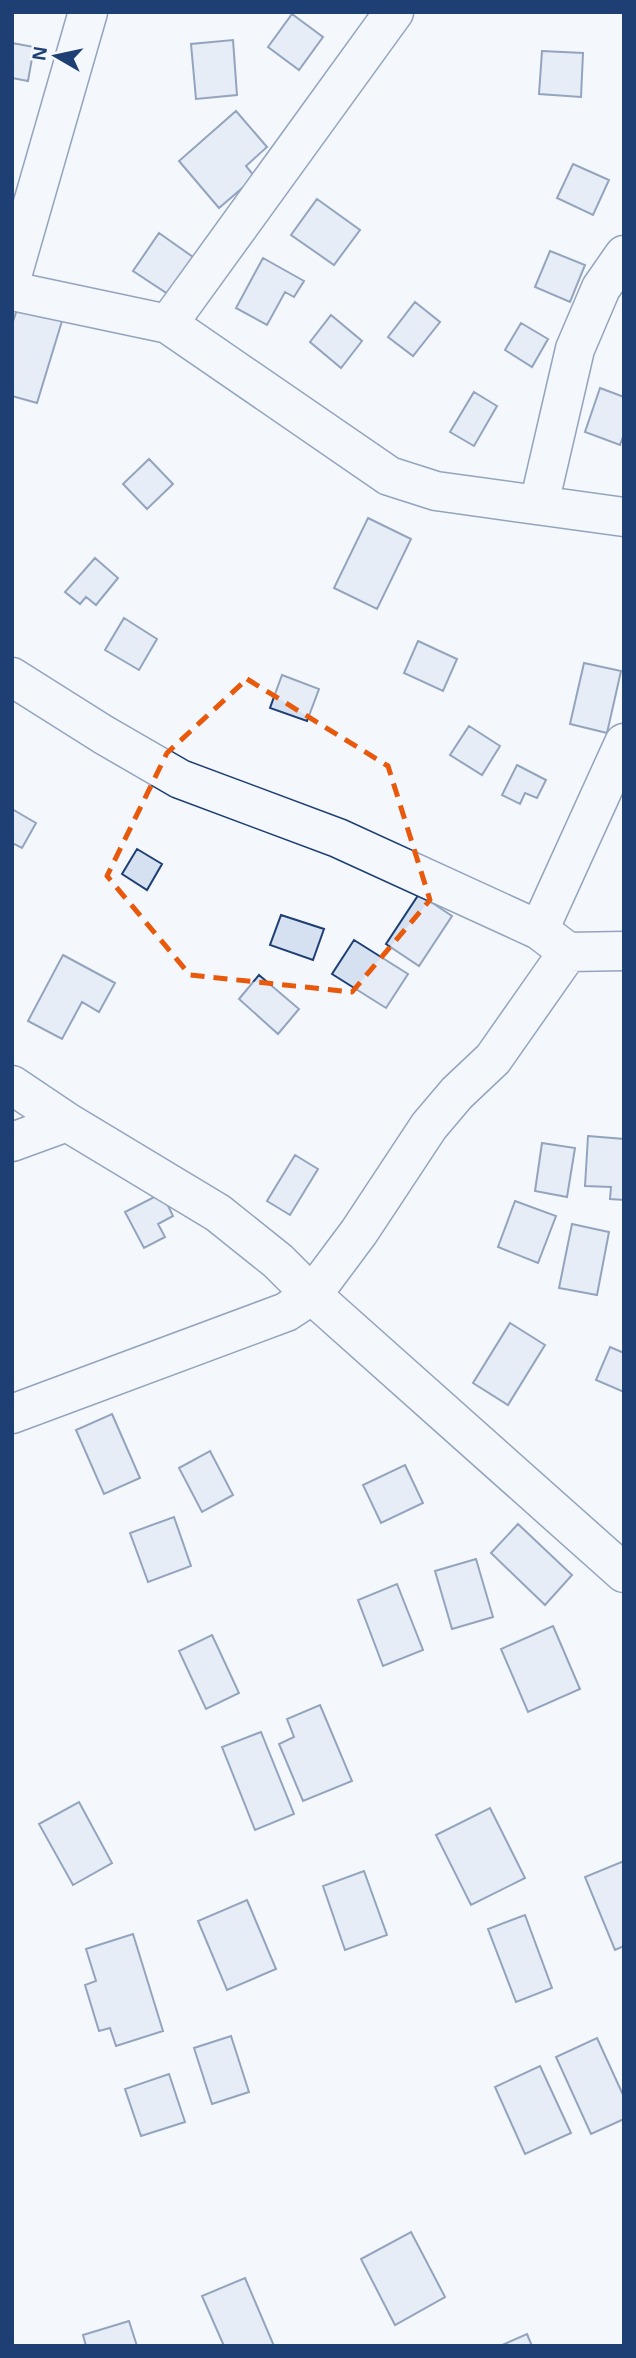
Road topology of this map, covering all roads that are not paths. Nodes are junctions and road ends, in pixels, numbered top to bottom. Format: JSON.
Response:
{"nodes":[{"id":1,"x":88,"y":12,"type":"edge"},
{"id":2,"x":394,"y":12,"type":"edge"},
{"id":3,"x":624,"y":255,"type":"edge"},
{"id":4,"x":12,"y":276,"type":"edge"},
{"id":5,"x":12,"y":292,"type":"edge"},
{"id":6,"x":169,"y":324,"type":"junction"},
{"id":7,"x":539,"y":504,"type":"junction"},
{"id":8,"x":624,"y":517,"type":"edge"},
{"id":9,"x":12,"y":677,"type":"edge"},
{"id":10,"x":624,"y":743,"type":"edge"},
{"id":11,"x":553,"y":941,"type":"junction"},
{"id":12,"x":624,"y":951,"type":"edge"},
{"id":13,"x":12,"y":1085,"type":"edge"},
{"id":14,"x":67,"y":1122,"type":"junction"},
{"id":15,"x":12,"y":1142,"type":"edge"},
{"id":16,"x":312,"y":1295,"type":"junction"},
{"id":17,"x":12,"y":1414,"type":"edge"},
{"id":18,"x":624,"y":1573,"type":"edge"}],
"edges":[{"from":1,"to":4,"type":"street"},
{"from":2,"to":6,"type":"street"},
{"from":3,"to":7,"type":"street"},
{"from":5,"to":6,"type":"street"},
{"from":6,"to":7,"type":"street"},
{"from":7,"to":8,"type":"street"},
{"from":9,"to":11,"type":"street"},
{"from":10,"to":11,"type":"street"},
{"from":11,"to":12,"type":"street"},
{"from":11,"to":16,"type":"street"},
{"from":13,"to":14,"type":"street"},
{"from":14,"to":15,"type":"street"},
{"from":14,"to":16,"type":"street"},
{"from":16,"to":17,"type":"street"},
{"from":16,"to":18,"type":"street"}]}
